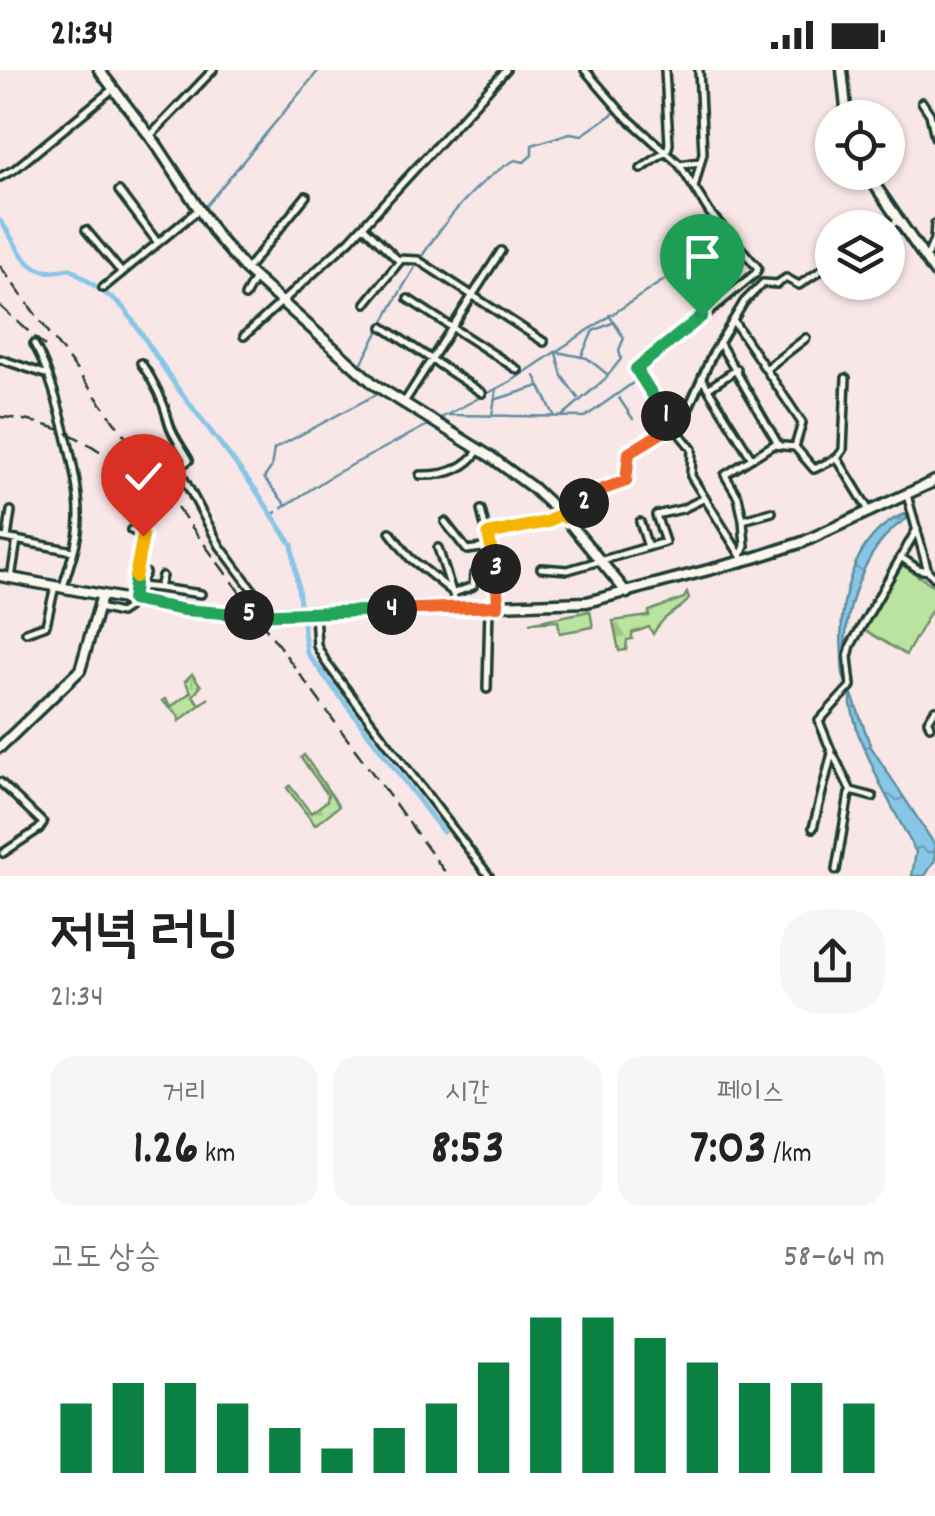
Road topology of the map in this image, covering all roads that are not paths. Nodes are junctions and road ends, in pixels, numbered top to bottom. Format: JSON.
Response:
{"nodes":[{"id":1,"x":100,"y":70,"type":"edge"},
{"id":2,"x":213,"y":70,"type":"edge"},
{"id":3,"x":506,"y":70,"type":"edge"},
{"id":4,"x":585,"y":70,"type":"edge"},
{"id":5,"x":665,"y":70,"type":"edge"},
{"id":6,"x":698,"y":70,"type":"edge"},
{"id":7,"x":842,"y":70,"type":"edge"},
{"id":8,"x":114,"y":88,"type":"junction"},
{"id":9,"x":845,"y":100,"type":"edge"},
{"id":10,"x":922,"y":102,"type":"dead end"},
{"id":11,"x":150,"y":136,"type":"junction"},
{"id":12,"x":935,"y":137,"type":"edge"},
{"id":13,"x":667,"y":151,"type":"junction"},
{"id":14,"x":700,"y":162,"type":"junction"},
{"id":15,"x":680,"y":165,"type":"junction"},
{"id":16,"x":641,"y":169,"type":"dead end"},
{"id":17,"x":0,"y":177,"type":"edge"},
{"id":18,"x":694,"y":188,"type":"junction"},
{"id":19,"x":119,"y":191,"type":"dead end"},
{"id":20,"x":306,"y":196,"type":"dead end"},
{"id":21,"x":198,"y":210,"type":"junction"},
{"id":22,"x":935,"y":224,"type":"edge"},
{"id":23,"x":363,"y":226,"type":"junction"},
{"id":24,"x":905,"y":229,"type":"edge"},
{"id":25,"x":86,"y":230,"type":"dead end"},
{"id":26,"x":934,"y":240,"type":"edge"},
{"id":27,"x":158,"y":243,"type":"junction"},
{"id":28,"x":501,"y":251,"type":"dead end"},
{"id":29,"x":926,"y":259,"type":"junction"},
{"id":30,"x":400,"y":261,"type":"junction"},
{"id":31,"x":246,"y":270,"type":"junction"},
{"id":32,"x":122,"y":272,"type":"junction"},
{"id":33,"x":935,"y":273,"type":"edge"},
{"id":34,"x":815,"y":274,"type":"edge"},
{"id":35,"x":254,"y":278,"type":"junction"},
{"id":36,"x":104,"y":288,"type":"dead end"},
{"id":37,"x":472,"y":295,"type":"junction"},
{"id":38,"x":245,"y":296,"type":"dead end"},
{"id":39,"x":408,"y":299,"type":"dead end"},
{"id":40,"x":366,"y":303,"type":"dead end"},
{"id":41,"x":281,"y":304,"type":"junction"},
{"id":42,"x":734,"y":322,"type":"junction"},
{"id":43,"x":383,"y":327,"type":"dead end"},
{"id":44,"x":452,"y":328,"type":"junction"},
{"id":45,"x":244,"y":336,"type":"dead end"},
{"id":46,"x":806,"y":338,"type":"dead end"},
{"id":47,"x":544,"y":342,"type":"dead end"},
{"id":48,"x":34,"y":344,"type":"dead end"},
{"id":49,"x":720,"y":344,"type":"junction"},
{"id":50,"x":0,"y":359,"type":"edge"},
{"id":51,"x":432,"y":360,"type":"junction"},
{"id":52,"x":140,"y":364,"type":"dead end"},
{"id":53,"x":766,"y":369,"type":"junction"},
{"id":54,"x":518,"y":370,"type":"dead end"},
{"id":55,"x":737,"y":370,"type":"junction"},
{"id":56,"x":45,"y":374,"type":"junction"},
{"id":57,"x":846,"y":378,"type":"dead end"},
{"id":58,"x":702,"y":379,"type":"junction"},
{"id":59,"x":709,"y":388,"type":"junction"},
{"id":60,"x":482,"y":393,"type":"dead end"},
{"id":61,"x":403,"y":404,"type":"junction"},
{"id":62,"x":674,"y":425,"type":"junction"},
{"id":63,"x":778,"y":444,"type":"junction"},
{"id":64,"x":795,"y":447,"type":"junction"},
{"id":65,"x":479,"y":450,"type":"junction"},
{"id":66,"x":752,"y":458,"type":"junction"},
{"id":67,"x":837,"y":458,"type":"junction"},
{"id":68,"x":420,"y":475,"type":"dead end"},
{"id":69,"x":935,"y":481,"type":"edge"},
{"id":70,"x":705,"y":498,"type":"junction"},
{"id":71,"x":908,"y":500,"type":"junction"},
{"id":72,"x":481,"y":510,"type":"dead end"},
{"id":73,"x":12,"y":511,"type":"dead end"},
{"id":74,"x":772,"y":512,"type":"dead end"},
{"id":75,"x":870,"y":512,"type":"junction"},
{"id":76,"x":563,"y":516,"type":"junction"},
{"id":77,"x":743,"y":520,"type":"junction"},
{"id":78,"x":444,"y":522,"type":"dead end"},
{"id":79,"x":640,"y":522,"type":"dead end"},
{"id":80,"x":131,"y":530,"type":"dead end"},
{"id":81,"x":917,"y":530,"type":"junction"},
{"id":82,"x":390,"y":532,"type":"dead end"},
{"id":83,"x":488,"y":534,"type":"junction"},
{"id":84,"x":3,"y":537,"type":"edge"},
{"id":85,"x":17,"y":540,"type":"junction"},
{"id":86,"x":648,"y":546,"type":"junction"},
{"id":87,"x":490,"y":547,"type":"junction"},
{"id":88,"x":438,"y":548,"type":"dead end"},
{"id":89,"x":73,"y":550,"type":"junction"},
{"id":90,"x":743,"y":557,"type":"junction"},
{"id":91,"x":902,"y":558,"type":"junction"},
{"id":92,"x":601,"y":560,"type":"junction"},
{"id":93,"x":541,"y":568,"type":"dead end"},
{"id":94,"x":928,"y":571,"type":"junction"},
{"id":95,"x":145,"y":573,"type":"dead end"},
{"id":96,"x":474,"y":574,"type":"dead end"},
{"id":97,"x":0,"y":576,"type":"edge"},
{"id":98,"x":162,"y":576,"type":"dead end"},
{"id":99,"x":11,"y":578,"type":"junction"},
{"id":100,"x":935,"y":578,"type":"edge"},
{"id":101,"x":139,"y":586,"type":"junction"},
{"id":102,"x":59,"y":587,"type":"junction"},
{"id":103,"x":159,"y":588,"type":"junction"},
{"id":104,"x":627,"y":592,"type":"junction"},
{"id":105,"x":454,"y":593,"type":"junction"},
{"id":106,"x":200,"y":594,"type":"dead end"},
{"id":107,"x":102,"y":595,"type":"junction"},
{"id":108,"x":133,"y":597,"type":"junction"},
{"id":109,"x":494,"y":606,"type":"junction"},
{"id":110,"x":457,"y":607,"type":"junction"},
{"id":111,"x":99,"y":608,"type":"junction"},
{"id":112,"x":312,"y":613,"type":"junction"},
{"id":113,"x":272,"y":615,"type":"junction"},
{"id":114,"x":26,"y":632,"type":"dead end"},
{"id":115,"x":487,"y":689,"type":"dead end"},
{"id":116,"x":935,"y":710,"type":"edge"},
{"id":117,"x":930,"y":726,"type":"dead end"},
{"id":118,"x":0,"y":747,"type":"edge"},
{"id":119,"x":832,"y":753,"type":"junction"},
{"id":120,"x":0,"y":782,"type":"edge"},
{"id":121,"x":851,"y":791,"type":"junction"},
{"id":122,"x":874,"y":797,"type":"dead end"},
{"id":123,"x":813,"y":828,"type":"dead end"},
{"id":124,"x":3,"y":854,"type":"dead end"},
{"id":125,"x":836,"y":870,"type":"dead end"},
{"id":126,"x":489,"y":876,"type":"edge"}],
"edges":[{"from":1,"to":8,"type":"main road"},
{"from":2,"to":11,"type":"street"},
{"from":3,"to":23,"type":"street"},
{"from":4,"to":13,"type":"street"},
{"from":5,"to":13,"type":"street"},
{"from":6,"to":14,"type":"street"},
{"from":7,"to":9,"type":"main road"},
{"from":8,"to":11,"type":"main road"},
{"from":8,"to":17,"type":"street"},
{"from":10,"to":12,"type":"street"},
{"from":11,"to":21,"type":"main road"},
{"from":13,"to":15,"type":"street"},
{"from":13,"to":16,"type":"street"},
{"from":14,"to":15,"type":"street"},
{"from":14,"to":18,"type":"street"},
{"from":15,"to":18,"type":"street"},
{"from":18,"to":62,"type":"street"},
{"from":19,"to":27,"type":"street"},
{"from":20,"to":31,"type":"street"},
{"from":21,"to":27,"type":"street"},
{"from":21,"to":31,"type":"main road"},
{"from":22,"to":26,"type":"street"},
{"from":23,"to":30,"type":"street"},
{"from":23,"to":41,"type":"street"},
{"from":24,"to":29,"type":"main road"},
{"from":25,"to":32,"type":"street"},
{"from":26,"to":29,"type":"street"},
{"from":27,"to":32,"type":"street"},
{"from":28,"to":37,"type":"street"},
{"from":29,"to":33,"type":"main road"},
{"from":30,"to":37,"type":"street"},
{"from":30,"to":40,"type":"street"},
{"from":31,"to":35,"type":"main road"},
{"from":32,"to":36,"type":"street"},
{"from":34,"to":42,"type":"street"},
{"from":35,"to":38,"type":"street"},
{"from":35,"to":41,"type":"main road"},
{"from":37,"to":44,"type":"street"},
{"from":37,"to":47,"type":"street"},
{"from":39,"to":44,"type":"street"},
{"from":41,"to":45,"type":"street"},
{"from":41,"to":61,"type":"main road"},
{"from":42,"to":49,"type":"street"},
{"from":42,"to":53,"type":"street"},
{"from":43,"to":51,"type":"street"},
{"from":44,"to":51,"type":"street"},
{"from":44,"to":54,"type":"street"},
{"from":46,"to":53,"type":"street"},
{"from":48,"to":56,"type":"street"},
{"from":49,"to":55,"type":"street"},
{"from":49,"to":58,"type":"street"},
{"from":50,"to":56,"type":"street"},
{"from":51,"to":60,"type":"street"},
{"from":51,"to":61,"type":"street"},
{"from":52,"to":113,"type":"street"},
{"from":53,"to":64,"type":"street"},
{"from":55,"to":59,"type":"street"},
{"from":55,"to":63,"type":"street"},
{"from":56,"to":89,"type":"street"},
{"from":57,"to":67,"type":"street"},
{"from":58,"to":59,"type":"street"},
{"from":58,"to":62,"type":"street"},
{"from":59,"to":66,"type":"street"},
{"from":61,"to":65,"type":"main road"},
{"from":62,"to":70,"type":"street"},
{"from":62,"to":76,"type":"street"},
{"from":63,"to":64,"type":"street"},
{"from":63,"to":66,"type":"street"},
{"from":64,"to":67,"type":"street"},
{"from":65,"to":68,"type":"street"},
{"from":65,"to":76,"type":"main road"},
{"from":66,"to":77,"type":"street"},
{"from":67,"to":75,"type":"street"},
{"from":69,"to":71,"type":"main road"},
{"from":70,"to":86,"type":"street"},
{"from":70,"to":90,"type":"street"},
{"from":71,"to":75,"type":"main road"},
{"from":71,"to":81,"type":"street"},
{"from":72,"to":83,"type":"street"},
{"from":73,"to":84,"type":"street"},
{"from":74,"to":77,"type":"street"},
{"from":75,"to":90,"type":"main road"},
{"from":76,"to":83,"type":"street"},
{"from":76,"to":92,"type":"main road"},
{"from":77,"to":90,"type":"street"},
{"from":78,"to":87,"type":"street"},
{"from":79,"to":86,"type":"street"},
{"from":80,"to":108,"type":"street"},
{"from":81,"to":91,"type":"street"},
{"from":81,"to":94,"type":"street"},
{"from":82,"to":105,"type":"street"},
{"from":83,"to":87,"type":"street"},
{"from":84,"to":85,"type":"street"},
{"from":85,"to":89,"type":"street"},
{"from":85,"to":99,"type":"street"},
{"from":86,"to":92,"type":"street"},
{"from":87,"to":109,"type":"street"},
{"from":88,"to":105,"type":"street"},
{"from":89,"to":102,"type":"street"},
{"from":90,"to":104,"type":"main road"},
{"from":91,"to":94,"type":"street"},
{"from":91,"to":119,"type":"street"},
{"from":92,"to":93,"type":"street"},
{"from":92,"to":104,"type":"main road"},
{"from":94,"to":100,"type":"street"},
{"from":95,"to":101,"type":"street"},
{"from":96,"to":105,"type":"street"},
{"from":97,"to":99,"type":"main road"},
{"from":98,"to":103,"type":"street"},
{"from":99,"to":102,"type":"main road"},
{"from":101,"to":103,"type":"street"},
{"from":101,"to":108,"type":"street"},
{"from":102,"to":107,"type":"main road"},
{"from":102,"to":114,"type":"street"},
{"from":103,"to":106,"type":"street"},
{"from":104,"to":109,"type":"main road"},
{"from":105,"to":110,"type":"street"},
{"from":107,"to":108,"type":"main road"},
{"from":107,"to":111,"type":"main road"},
{"from":108,"to":111,"type":"street"},
{"from":108,"to":113,"type":"main road"},
{"from":109,"to":110,"type":"main road"},
{"from":109,"to":115,"type":"street"},
{"from":110,"to":112,"type":"main road"},
{"from":111,"to":118,"type":"main road"},
{"from":112,"to":113,"type":"main road"},
{"from":112,"to":126,"type":"street"},
{"from":116,"to":117,"type":"street"},
{"from":119,"to":121,"type":"street"},
{"from":119,"to":123,"type":"street"},
{"from":120,"to":124,"type":"street"},
{"from":121,"to":122,"type":"street"},
{"from":121,"to":125,"type":"street"}]}
